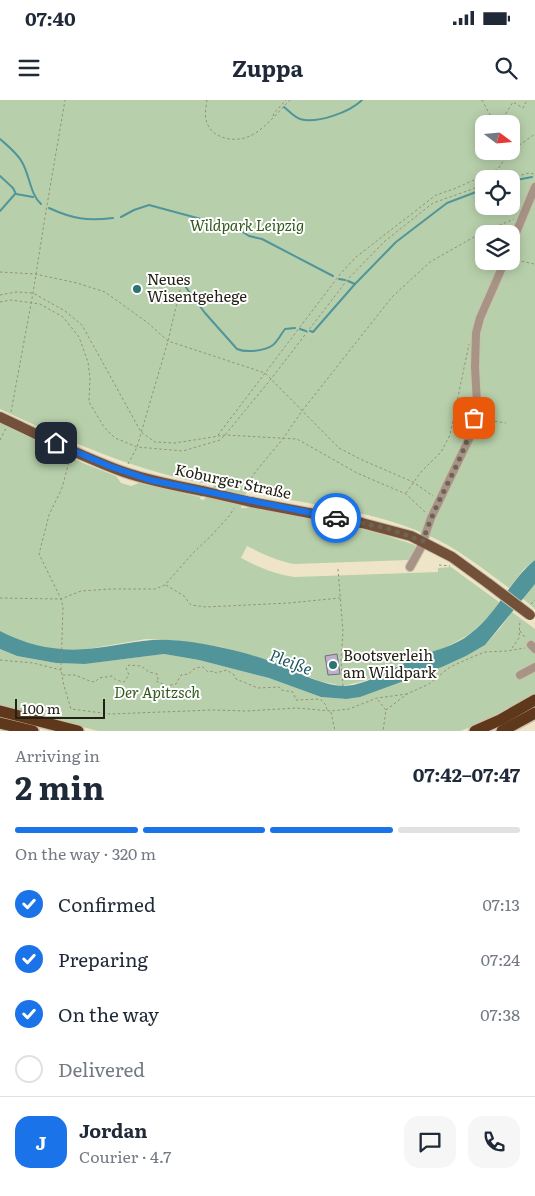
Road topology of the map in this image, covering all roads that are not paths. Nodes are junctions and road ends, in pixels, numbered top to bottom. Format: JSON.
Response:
{"nodes":[{"id":1,"x":535,"y":187,"type":"edge"},
{"id":2,"x":519,"y":225,"type":"edge"},
{"id":3,"x":500,"y":270,"type":"edge"},
{"id":4,"x":0,"y":417,"type":"edge"},
{"id":5,"x":423,"y":541,"type":"junction"},
{"id":6,"x":410,"y":567,"type":"dead end"},
{"id":7,"x":528,"y":618,"type":"edge"},
{"id":8,"x":535,"y":667,"type":"edge"},
{"id":9,"x":520,"y":674,"type":"dead end"},
{"id":10,"x":535,"y":700,"type":"edge"},
{"id":11,"x":0,"y":711,"type":"edge"},
{"id":12,"x":535,"y":713,"type":"edge"},
{"id":13,"x":535,"y":718,"type":"edge"},
{"id":14,"x":0,"y":722,"type":"edge"},
{"id":15,"x":33,"y":731,"type":"edge"},
{"id":16,"x":78,"y":731,"type":"edge"},
{"id":17,"x":475,"y":731,"type":"edge"},
{"id":18,"x":502,"y":731,"type":"edge"},
{"id":19,"x":522,"y":731,"type":"edge"}],
"edges":[{"from":1,"to":2,"type":"lane"},
{"from":3,"to":5,"type":"lane"},
{"from":4,"to":5,"type":"main road","name":"Koburger Straße","bridge":true},
{"from":5,"to":6,"type":"lane"},
{"from":5,"to":7,"type":"main road","name":"Koburger Straße","bridge":true},
{"from":8,"to":9,"type":"lane"},
{"from":10,"to":17,"type":"highway"},
{"from":11,"to":16,"type":"highway"},
{"from":12,"to":18,"type":"highway"},
{"from":13,"to":19,"type":"highway"},
{"from":14,"to":15,"type":"highway"}]}
